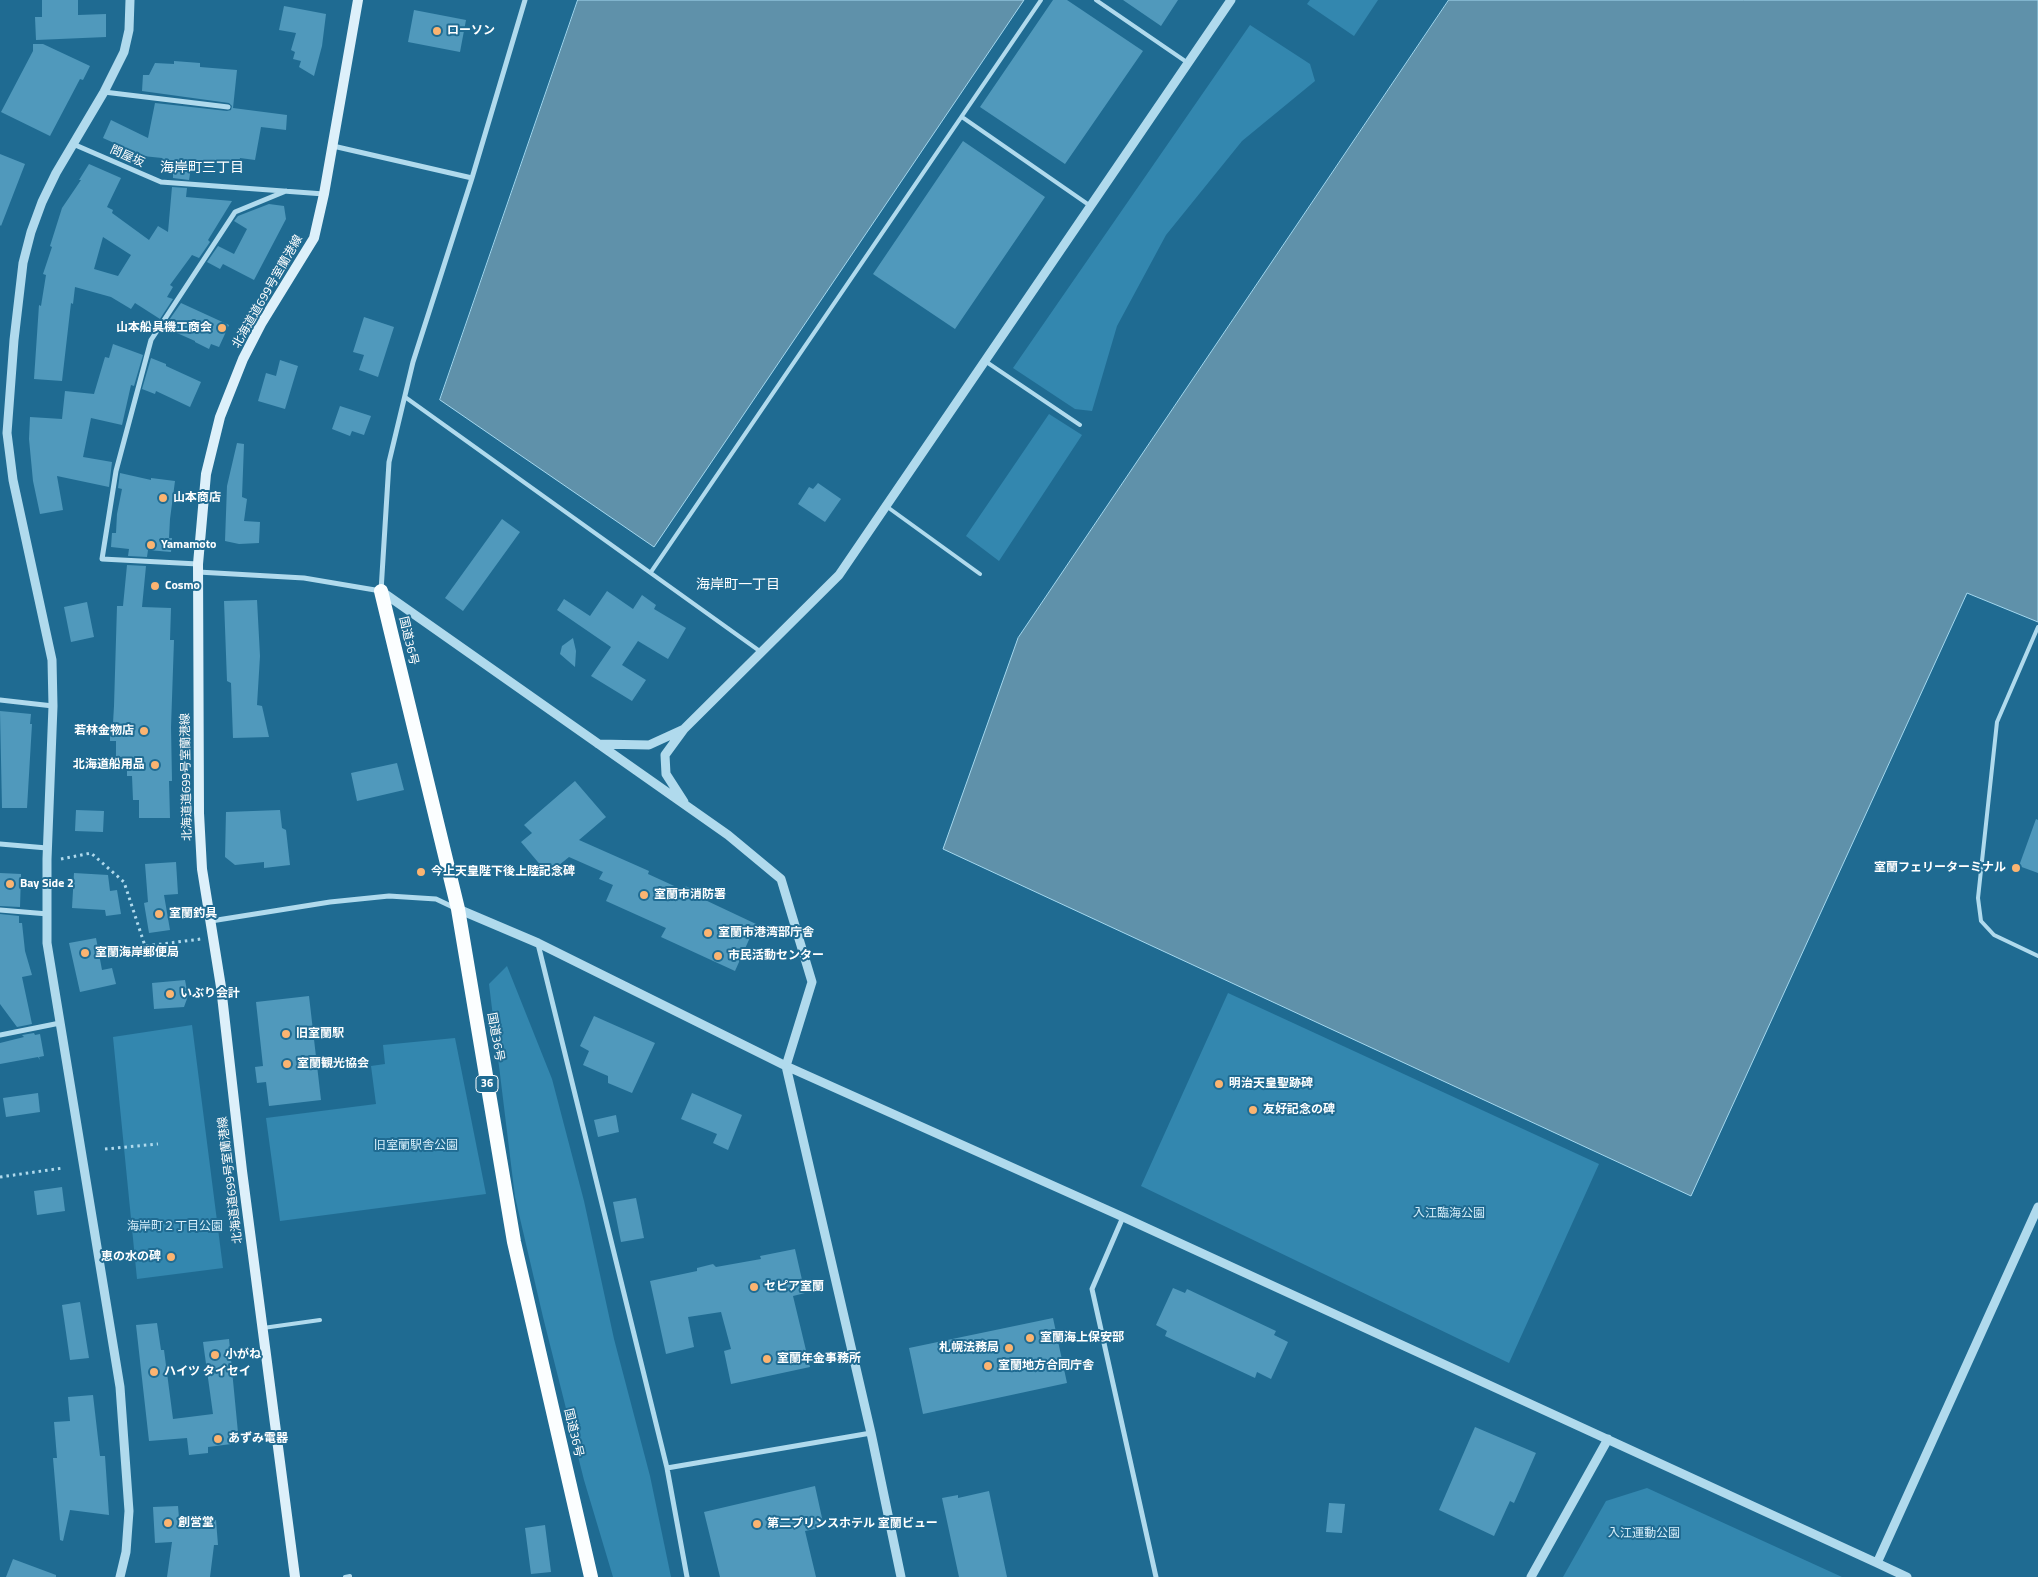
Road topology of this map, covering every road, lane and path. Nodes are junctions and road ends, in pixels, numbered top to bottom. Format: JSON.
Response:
{"nodes":[{"id":1,"x":130,"y":0,"type":"edge"},
{"id":2,"x":358,"y":0,"type":"edge"},
{"id":3,"x":525,"y":0,"type":"edge"},
{"id":4,"x":1041,"y":0,"type":"edge"},
{"id":5,"x":1096,"y":0,"type":"edge"},
{"id":6,"x":1231,"y":0,"type":"edge"},
{"id":7,"x":1188,"y":63,"type":"junction"},
{"id":8,"x":104,"y":92,"type":"junction"},
{"id":9,"x":228,"y":107,"type":"dead end"},
{"id":10,"x":962,"y":117,"type":"junction"},
{"id":11,"x":73,"y":144,"type":"junction"},
{"id":12,"x":332,"y":146,"type":"junction"},
{"id":13,"x":472,"y":178,"type":"junction"},
{"id":14,"x":286,"y":191,"type":"junction"},
{"id":15,"x":324,"y":194,"type":"junction"},
{"id":16,"x":1091,"y":206,"type":"junction"},
{"id":17,"x":985,"y":361,"type":"junction"},
{"id":18,"x":405,"y":397,"type":"junction"},
{"id":19,"x":1080,"y":425,"type":"dead end"},
{"id":20,"x":3,"y":432,"type":"edge"},
{"id":21,"x":886,"y":506,"type":"junction"},
{"id":22,"x":198,"y":568,"type":"junction"},
{"id":23,"x":651,"y":572,"type":"junction"},
{"id":24,"x":980,"y":574,"type":"dead end"},
{"id":25,"x":382,"y":592,"type":"junction"},
{"id":26,"x":2038,"y":627,"type":"edge"},
{"id":27,"x":762,"y":652,"type":"junction"},
{"id":28,"x":0,"y":700,"type":"edge"},
{"id":29,"x":53,"y":706,"type":"junction"},
{"id":30,"x":684,"y":729,"type":"junction"},
{"id":31,"x":598,"y":744,"type":"junction"},
{"id":32,"x":687,"y":807,"type":"junction"},
{"id":33,"x":0,"y":844,"type":"edge"},
{"id":34,"x":47,"y":848,"type":"junction"},
{"id":35,"x":46,"y":859,"type":"junction"},
{"id":36,"x":458,"y":909,"type":"junction"},
{"id":37,"x":0,"y":910,"type":"edge"},
{"id":38,"x":48,"y":914,"type":"junction"},
{"id":39,"x":211,"y":921,"type":"junction"},
{"id":40,"x":214,"y":938,"type":"junction"},
{"id":41,"x":538,"y":943,"type":"junction"},
{"id":42,"x":2038,"y":956,"type":"edge"},
{"id":43,"x":60,"y":1023,"type":"junction"},
{"id":44,"x":0,"y":1035,"type":"edge"},
{"id":45,"x":786,"y":1066,"type":"junction"},
{"id":46,"x":158,"y":1144,"type":"dead end"},
{"id":47,"x":105,"y":1150,"type":"dead end"},
{"id":48,"x":63,"y":1168,"type":"dead end"},
{"id":49,"x":0,"y":1176,"type":"edge"},
{"id":50,"x":2038,"y":1207,"type":"edge"},
{"id":51,"x":1123,"y":1217,"type":"junction"},
{"id":52,"x":320,"y":1320,"type":"dead end"},
{"id":53,"x":262,"y":1328,"type":"junction"},
{"id":54,"x":870,"y":1433,"type":"junction"},
{"id":55,"x":1608,"y":1439,"type":"junction"},
{"id":56,"x":667,"y":1468,"type":"junction"},
{"id":57,"x":1877,"y":1563,"type":"junction"},
{"id":58,"x":350,"y":1576,"type":"edge"},
{"id":59,"x":120,"y":1577,"type":"edge"},
{"id":60,"x":294,"y":1577,"type":"edge"},
{"id":61,"x":345,"y":1577,"type":"edge"},
{"id":62,"x":591,"y":1577,"type":"edge"},
{"id":63,"x":687,"y":1577,"type":"edge"},
{"id":64,"x":901,"y":1577,"type":"edge"},
{"id":65,"x":1156,"y":1577,"type":"edge"},
{"id":66,"x":1531,"y":1577,"type":"edge"},
{"id":67,"x":1907,"y":1577,"type":"edge"}],
"edges":[{"from":1,"to":8,"type":"street"},
{"from":2,"to":12,"type":"main road","name":"北海道道699号室蘭港線"},
{"from":3,"to":13,"type":"street"},
{"from":4,"to":10,"type":"lane"},
{"from":5,"to":7,"type":"lane"},
{"from":6,"to":7,"type":"street"},
{"from":7,"to":16,"type":"street"},
{"from":8,"to":9,"type":"street"},
{"from":8,"to":11,"type":"street"},
{"from":10,"to":16,"type":"lane"},
{"from":10,"to":23,"type":"lane"},
{"from":11,"to":14,"type":"street","name":"問屋坂"},
{"from":11,"to":20,"type":"street"},
{"from":12,"to":13,"type":"street"},
{"from":12,"to":15,"type":"main road","name":"北海道道699号室蘭港線"},
{"from":13,"to":18,"type":"street"},
{"from":14,"to":15,"type":"street","name":"問屋坂"},
{"from":14,"to":22,"type":"street"},
{"from":15,"to":22,"type":"main road","name":"北海道道699号室蘭港線"},
{"from":16,"to":17,"type":"street"},
{"from":17,"to":19,"type":"lane"},
{"from":17,"to":21,"type":"street"},
{"from":18,"to":23,"type":"lane"},
{"from":18,"to":25,"type":"street"},
{"from":20,"to":29,"type":"street"},
{"from":21,"to":24,"type":"lane"},
{"from":21,"to":27,"type":"street"},
{"from":22,"to":25,"type":"street"},
{"from":22,"to":39,"type":"main road","name":"北海道道699号室蘭港線"},
{"from":23,"to":27,"type":"lane"},
{"from":25,"to":31,"type":"street"},
{"from":25,"to":36,"type":"highway","name":"国道36号","number":"36"},
{"from":26,"to":42,"type":"lane"},
{"from":27,"to":30,"type":"street"},
{"from":28,"to":29,"type":"street"},
{"from":29,"to":34,"type":"street"},
{"from":30,"to":31,"type":"street"},
{"from":30,"to":32,"type":"street"},
{"from":31,"to":32,"type":"street"},
{"from":32,"to":45,"type":"street"},
{"from":33,"to":34,"type":"street"},
{"from":34,"to":35,"type":"street"},
{"from":35,"to":38,"type":"street"},
{"from":35,"to":40,"type":"path"},
{"from":36,"to":39,"type":"street"},
{"from":36,"to":41,"type":"street"},
{"from":36,"to":62,"type":"highway","name":"国道36号","number":"36"},
{"from":37,"to":38,"type":"street"},
{"from":38,"to":43,"type":"street"},
{"from":39,"to":40,"type":"main road","name":"北海道道699号室蘭港線"},
{"from":40,"to":53,"type":"main road","name":"北海道道699号室蘭港線"},
{"from":41,"to":45,"type":"street"},
{"from":41,"to":56,"type":"street"},
{"from":43,"to":44,"type":"street"},
{"from":43,"to":59,"type":"street"},
{"from":45,"to":51,"type":"street"},
{"from":45,"to":54,"type":"street"},
{"from":46,"to":47,"type":"path"},
{"from":48,"to":49,"type":"path"},
{"from":50,"to":57,"type":"street"},
{"from":51,"to":55,"type":"street"},
{"from":51,"to":65,"type":"street"},
{"from":52,"to":53,"type":"lane"},
{"from":53,"to":60,"type":"main road","name":"北海道道699号室蘭港線"},
{"from":54,"to":56,"type":"street"},
{"from":54,"to":64,"type":"street"},
{"from":55,"to":57,"type":"street"},
{"from":55,"to":66,"type":"street"},
{"from":56,"to":63,"type":"street"},
{"from":57,"to":67,"type":"street"},
{"from":58,"to":61,"type":"lane"}]}
